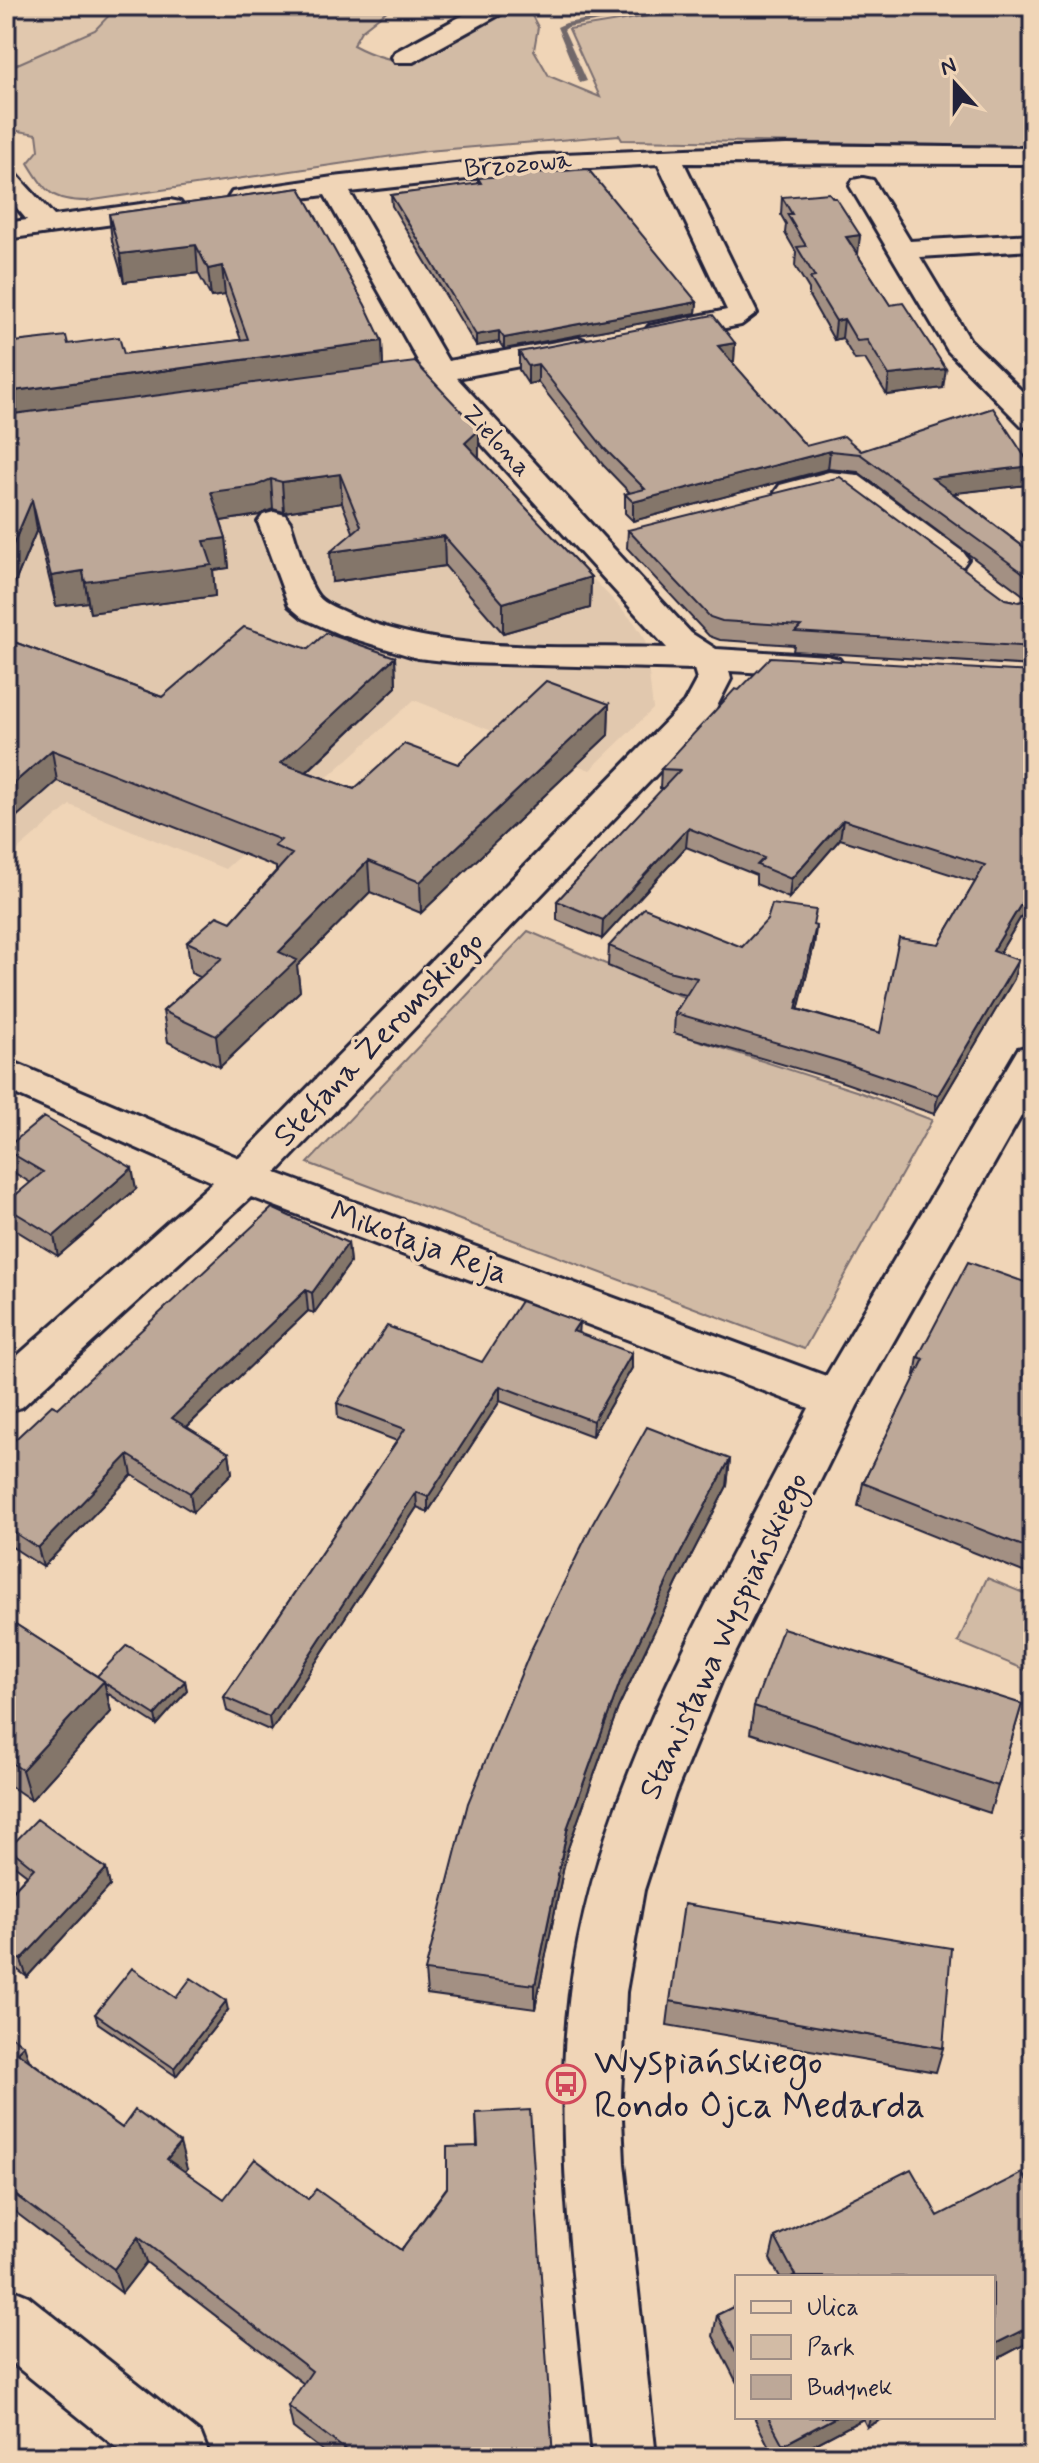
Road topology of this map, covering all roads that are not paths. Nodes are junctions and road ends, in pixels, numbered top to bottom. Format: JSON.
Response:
{"nodes":[{"id":1,"x":498,"y":6,"type":"edge"},
{"id":2,"x":404,"y":57,"type":"dead end"},
{"id":3,"x":667,"y":156,"type":"junction"},
{"id":4,"x":1033,"y":156,"type":"edge"},
{"id":5,"x":6,"y":179,"type":"edge"},
{"id":6,"x":333,"y":185,"type":"junction"},
{"id":7,"x":863,"y":186,"type":"dead end"},
{"id":8,"x":47,"y":225,"type":"junction"},
{"id":9,"x":6,"y":231,"type":"edge"},
{"id":10,"x":1033,"y":242,"type":"edge"},
{"id":11,"x":902,"y":250,"type":"junction"},
{"id":12,"x":639,"y":336,"type":"edge"},
{"id":13,"x":608,"y":341,"type":"edge"},
{"id":14,"x":438,"y":373,"type":"junction"},
{"id":15,"x":344,"y":388,"type":"edge"},
{"id":16,"x":1033,"y":419,"type":"edge"},
{"id":17,"x":756,"y":501,"type":"edge"},
{"id":18,"x":274,"y":522,"type":"dead end"},
{"id":19,"x":625,"y":536,"type":"dead end"},
{"id":20,"x":591,"y":545,"type":"junction"},
{"id":21,"x":979,"y":580,"type":"edge"},
{"id":22,"x":708,"y":659,"type":"junction"},
{"id":23,"x":863,"y":668,"type":"edge"},
{"id":24,"x":1033,"y":1059,"type":"edge"},
{"id":25,"x":6,"y":1073,"type":"edge"},
{"id":26,"x":245,"y":1178,"type":"junction"},
{"id":27,"x":6,"y":1394,"type":"edge"},
{"id":28,"x":837,"y":1399,"type":"junction"},
{"id":29,"x":6,"y":2318,"type":"edge"},
{"id":30,"x":177,"y":2455,"type":"edge"},
{"id":31,"x":624,"y":2457,"type":"edge"}],
"edges":[{"from":1,"to":2,"type":"street"},
{"from":3,"to":4,"type":"street","name":"Brzozowa"},
{"from":3,"to":6,"type":"street","name":"Brzozowa"},
{"from":3,"to":12,"type":"street"},
{"from":5,"to":8,"type":"street"},
{"from":6,"to":8,"type":"street","name":"Brzozowa"},
{"from":6,"to":14,"type":"street","name":"Zielona"},
{"from":7,"to":11,"type":"street"},
{"from":8,"to":9,"type":"street","name":"Brzozowa"},
{"from":10,"to":11,"type":"street"},
{"from":11,"to":16,"type":"street"},
{"from":13,"to":14,"type":"street"},
{"from":14,"to":15,"type":"street"},
{"from":14,"to":20,"type":"street","name":"Zielona"},
{"from":17,"to":21,"type":"street"},
{"from":18,"to":22,"type":"street"},
{"from":19,"to":20,"type":"street"},
{"from":20,"to":22,"type":"street","name":"Zielona"},
{"from":22,"to":23,"type":"street"},
{"from":22,"to":26,"type":"street","name":"Stefana Żeromskiego"},
{"from":24,"to":28,"type":"street","name":"Stanisława Wyspiańskiego"},
{"from":25,"to":26,"type":"street","name":"Mikołaja Reja"},
{"from":26,"to":27,"type":"street","name":"Stefana Żeromskiego"},
{"from":26,"to":28,"type":"street","name":"Mikołaja Reja"},
{"from":28,"to":31,"type":"street","name":"Stanisława Wyspiańskiego"},
{"from":29,"to":30,"type":"street"}]}
